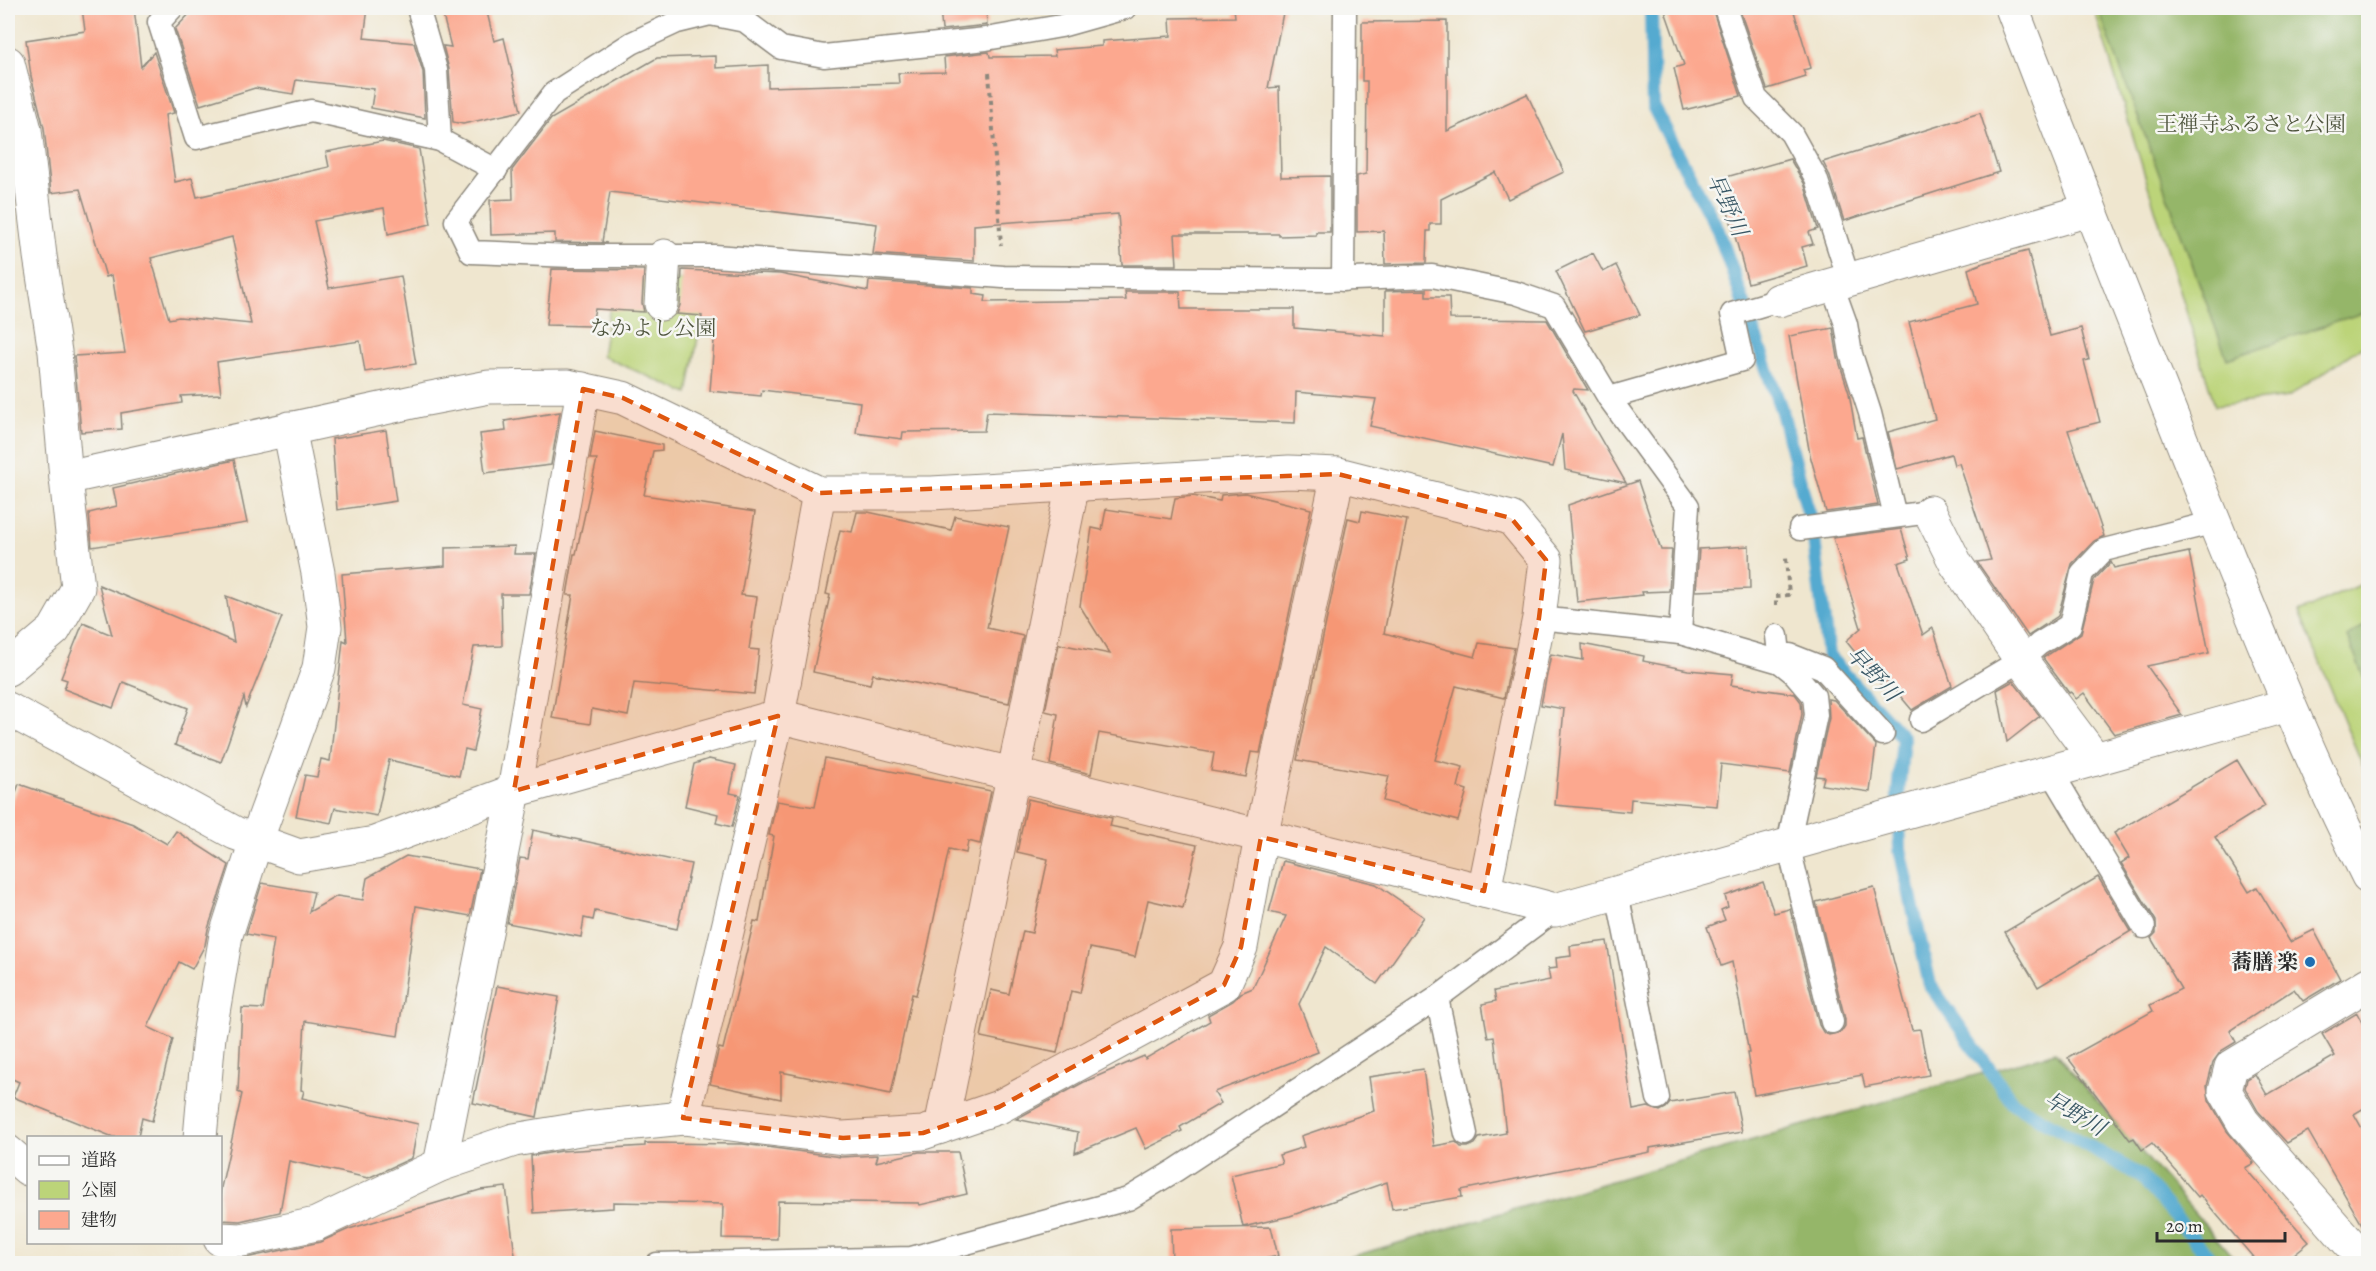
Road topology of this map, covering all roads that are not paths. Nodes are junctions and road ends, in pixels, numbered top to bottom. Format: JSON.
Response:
{"nodes":[{"id":1,"x":172,"y":8,"type":"edge"},
{"id":2,"x":418,"y":8,"type":"edge"},
{"id":3,"x":1125,"y":8,"type":"edge"},
{"id":4,"x":1345,"y":8,"type":"edge"},
{"id":5,"x":1725,"y":8,"type":"edge"},
{"id":6,"x":2012,"y":8,"type":"edge"},
{"id":7,"x":8,"y":63,"type":"edge"},
{"id":8,"x":440,"y":140,"type":"junction"},
{"id":9,"x":496,"y":170,"type":"junction"},
{"id":10,"x":2089,"y":210,"type":"junction"},
{"id":11,"x":664,"y":256,"type":"junction"},
{"id":12,"x":1343,"y":280,"type":"junction"},
{"id":13,"x":1841,"y":282,"type":"junction"},
{"id":14,"x":1771,"y":302,"type":"joint"},
{"id":15,"x":661,"y":304,"type":"dead end"},
{"id":16,"x":583,"y":389,"type":"junction"},
{"id":17,"x":1609,"y":398,"type":"junction"},
{"id":18,"x":289,"y":428,"type":"junction"},
{"id":19,"x":1338,"y":474,"type":"junction"},
{"id":20,"x":66,"y":478,"type":"junction"},
{"id":21,"x":1073,"y":484,"type":"junction"},
{"id":22,"x":819,"y":493,"type":"junction"},
{"id":23,"x":1930,"y":512,"type":"joint"},
{"id":24,"x":1895,"y":516,"type":"junction"},
{"id":25,"x":2215,"y":522,"type":"junction"},
{"id":26,"x":1800,"y":529,"type":"road end"},
{"id":27,"x":1539,"y":618,"type":"junction"},
{"id":28,"x":1680,"y":633,"type":"junction"},
{"id":29,"x":1777,"y":636,"type":"road end"},
{"id":30,"x":2021,"y":660,"type":"junction"},
{"id":31,"x":1780,"y":663,"type":"junction"},
{"id":32,"x":8,"y":669,"type":"edge"},
{"id":33,"x":2289,"y":705,"type":"junction"},
{"id":34,"x":8,"y":709,"type":"edge"},
{"id":35,"x":778,"y":716,"type":"junction"},
{"id":36,"x":1921,"y":720,"type":"dead end"},
{"id":37,"x":1883,"y":734,"type":"dead end"},
{"id":38,"x":2095,"y":759,"type":"junction"},
{"id":39,"x":2051,"y":771,"type":"junction"},
{"id":40,"x":1012,"y":775,"type":"junction"},
{"id":41,"x":514,"y":791,"type":"junction"},
{"id":42,"x":1261,"y":837,"type":"junction"},
{"id":43,"x":256,"y":841,"type":"junction"},
{"id":44,"x":1788,"y":844,"type":"junction"},
{"id":45,"x":2368,"y":876,"type":"edge"},
{"id":46,"x":1484,"y":891,"type":"junction"},
{"id":47,"x":1617,"y":893,"type":"junction"},
{"id":48,"x":1555,"y":910,"type":"junction"},
{"id":49,"x":2144,"y":927,"type":"dead end"},
{"id":50,"x":2368,"y":984,"type":"edge"},
{"id":51,"x":1437,"y":998,"type":"junction"},
{"id":52,"x":1832,"y":1022,"type":"dead end"},
{"id":53,"x":1658,"y":1098,"type":"dead end"},
{"id":54,"x":683,"y":1118,"type":"junction"},
{"id":55,"x":941,"y":1127,"type":"junction"},
{"id":56,"x":1466,"y":1134,"type":"dead end"},
{"id":57,"x":200,"y":1136,"type":"edge"},
{"id":58,"x":8,"y":1152,"type":"edge"},
{"id":59,"x":440,"y":1166,"type":"junction"},
{"id":60,"x":27,"y":1168,"type":"edge"},
{"id":61,"x":222,"y":1239,"type":"edge"},
{"id":62,"x":790,"y":1262,"type":"edge"},
{"id":63,"x":657,"y":1263,"type":"edge"},
{"id":64,"x":2363,"y":1263,"type":"edge"}],
"edges":[{"from":1,"to":8,"type":"lane"},
{"from":2,"to":8,"type":"lane"},
{"from":3,"to":9,"type":"lane"},
{"from":4,"to":12,"type":"lane"},
{"from":5,"to":13,"type":"lane"},
{"from":6,"to":10,"type":"street"},
{"from":7,"to":20,"type":"street"},
{"from":8,"to":9,"type":"lane"},
{"from":9,"to":11,"type":"lane"},
{"from":10,"to":13,"type":"street"},
{"from":10,"to":25,"type":"street"},
{"from":11,"to":12,"type":"lane"},
{"from":11,"to":15,"type":"street"},
{"from":12,"to":17,"type":"lane"},
{"from":13,"to":14,"type":"street"},
{"from":13,"to":24,"type":"lane"},
{"from":14,"to":17,"type":"lane"},
{"from":16,"to":18,"type":"street"},
{"from":16,"to":22,"type":"street"},
{"from":16,"to":41,"type":"street"},
{"from":17,"to":28,"type":"lane"},
{"from":18,"to":20,"type":"street"},
{"from":18,"to":43,"type":"street"},
{"from":19,"to":21,"type":"street"},
{"from":19,"to":27,"type":"street"},
{"from":19,"to":42,"type":"street"},
{"from":20,"to":32,"type":"street"},
{"from":21,"to":22,"type":"street"},
{"from":21,"to":40,"type":"street"},
{"from":22,"to":35,"type":"street"},
{"from":23,"to":24,"type":"lane"},
{"from":23,"to":30,"type":"street"},
{"from":24,"to":26,"type":"lane"},
{"from":25,"to":30,"type":"lane"},
{"from":25,"to":33,"type":"street"},
{"from":27,"to":28,"type":"lane"},
{"from":27,"to":46,"type":"street"},
{"from":28,"to":31,"type":"lane"},
{"from":29,"to":31,"type":"lane"},
{"from":30,"to":36,"type":"lane"},
{"from":30,"to":38,"type":"street"},
{"from":31,"to":37,"type":"lane"},
{"from":31,"to":44,"type":"lane"},
{"from":33,"to":38,"type":"street"},
{"from":33,"to":45,"type":"street"},
{"from":34,"to":43,"type":"street"},
{"from":35,"to":40,"type":"street"},
{"from":35,"to":41,"type":"street"},
{"from":35,"to":54,"type":"street"},
{"from":38,"to":39,"type":"street"},
{"from":39,"to":44,"type":"street"},
{"from":39,"to":49,"type":"lane"},
{"from":40,"to":42,"type":"street"},
{"from":40,"to":55,"type":"street"},
{"from":41,"to":43,"type":"street"},
{"from":41,"to":59,"type":"street"},
{"from":42,"to":46,"type":"street"},
{"from":42,"to":55,"type":"street"},
{"from":43,"to":57,"type":"street"},
{"from":44,"to":47,"type":"street"},
{"from":44,"to":52,"type":"lane"},
{"from":46,"to":48,"type":"street"},
{"from":47,"to":48,"type":"street"},
{"from":47,"to":53,"type":"lane"},
{"from":48,"to":51,"type":"lane"},
{"from":50,"to":64,"type":"street"},
{"from":51,"to":56,"type":"lane"},
{"from":51,"to":62,"type":"lane"},
{"from":54,"to":55,"type":"street"},
{"from":54,"to":59,"type":"street"},
{"from":58,"to":60,"type":"street"},
{"from":59,"to":61,"type":"street"},
{"from":62,"to":63,"type":"lane"}]}
